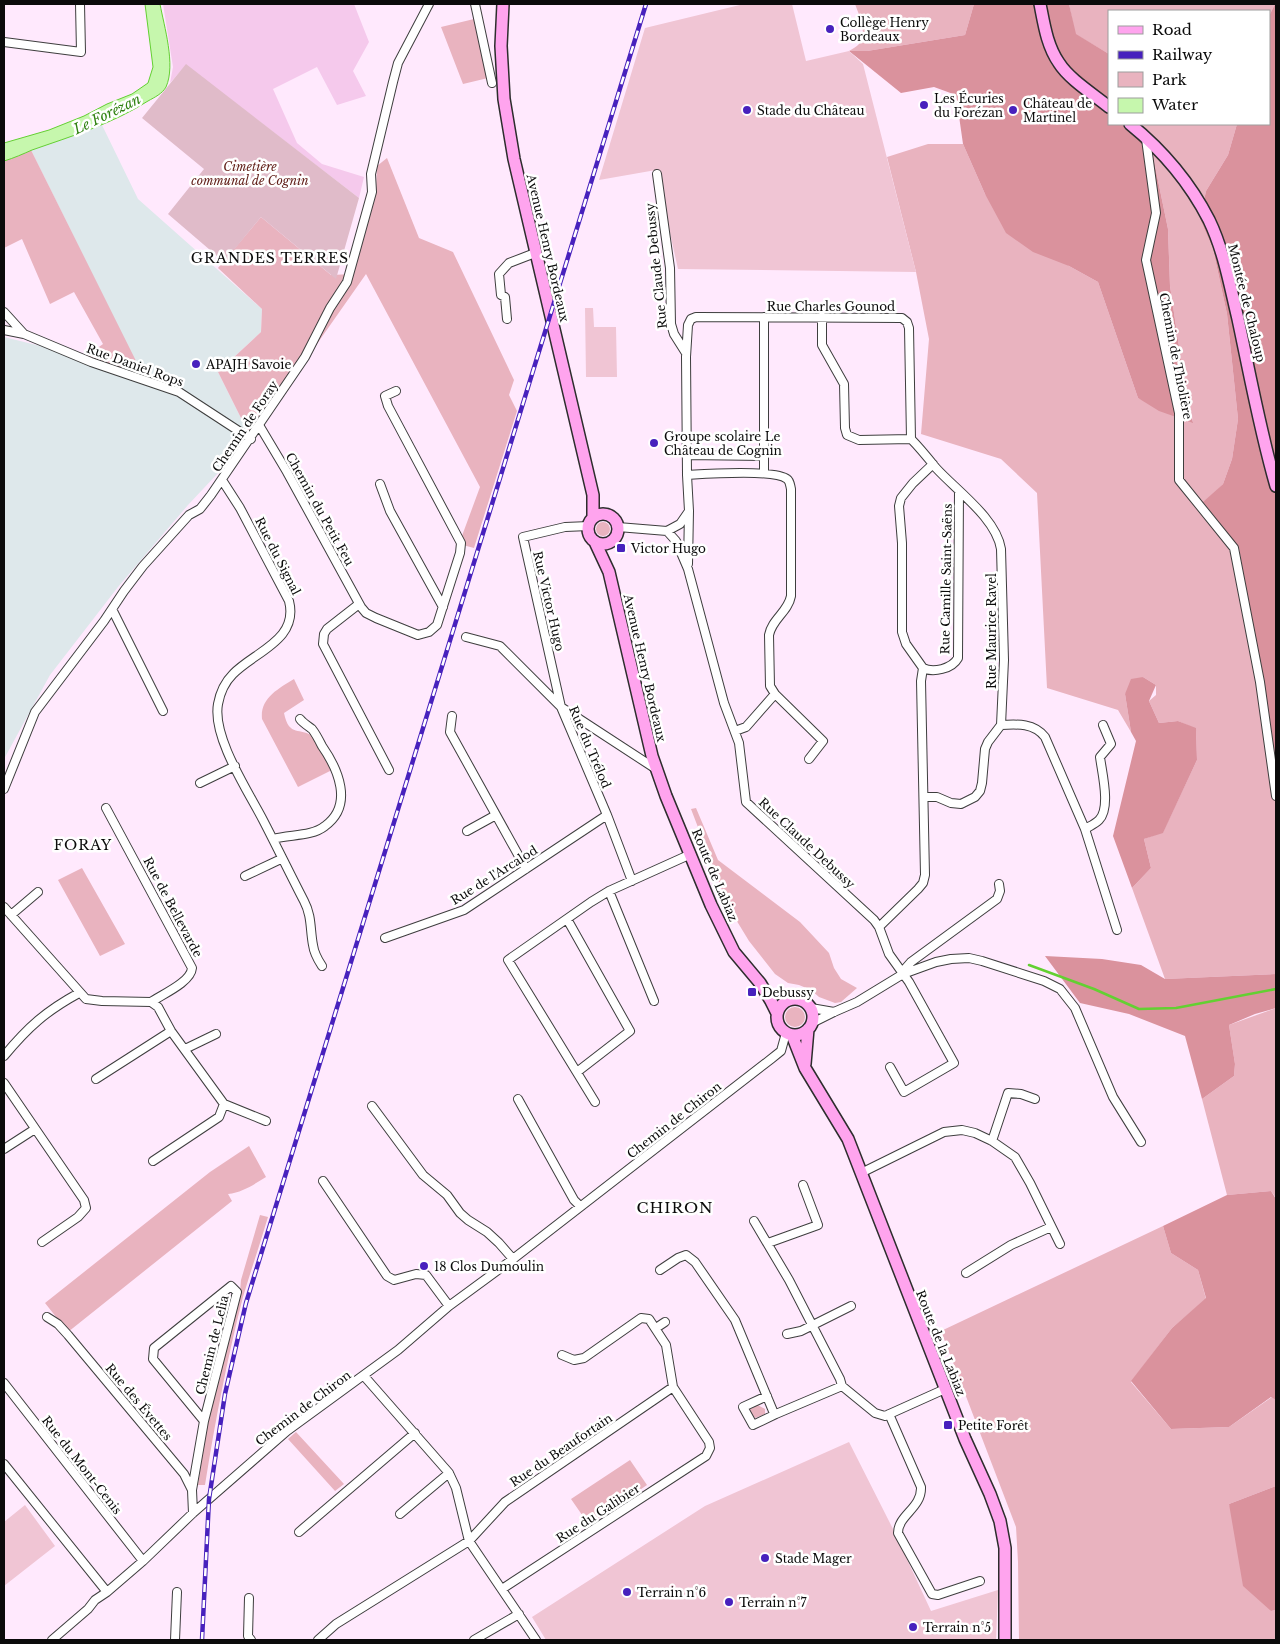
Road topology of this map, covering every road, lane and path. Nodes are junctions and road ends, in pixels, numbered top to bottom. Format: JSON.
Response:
{"nodes":[{"id":1,"x":80,"y":4,"type":"edge"},
{"id":2,"x":429,"y":4,"type":"edge"},
{"id":3,"x":475,"y":4,"type":"edge"},
{"id":4,"x":503,"y":4,"type":"edge"},
{"id":5,"x":1040,"y":4,"type":"edge"},
{"id":6,"x":4,"y":42,"type":"edge"},
{"id":7,"x":492,"y":82,"type":"dead end"},
{"id":8,"x":1108,"y":105,"type":"edge"},
{"id":9,"x":1131,"y":125,"type":"edge"},
{"id":10,"x":1146,"y":139,"type":"junction"},
{"id":11,"x":657,"y":174,"type":"dead end"},
{"id":12,"x":535,"y":253,"type":"junction"},
{"id":13,"x":4,"y":312,"type":"edge"},
{"id":14,"x":696,"y":317,"type":"joint"},
{"id":15,"x":764,"y":317,"type":"junction"},
{"id":16,"x":822,"y":317,"type":"junction"},
{"id":17,"x":507,"y":319,"type":"dead end"},
{"id":18,"x":4,"y":330,"type":"edge"},
{"id":19,"x":24,"y":334,"type":"junction"},
{"id":20,"x":686,"y":353,"type":"junction"},
{"id":21,"x":396,"y":390,"type":"dead end"},
{"id":22,"x":259,"y":426,"type":"junction"},
{"id":23,"x":251,"y":439,"type":"junction"},
{"id":24,"x":911,"y":439,"type":"junction"},
{"id":25,"x":686,"y":456,"type":"junction"},
{"id":26,"x":764,"y":456,"type":"junction"},
{"id":27,"x":933,"y":464,"type":"junction"},
{"id":28,"x":764,"y":473,"type":"junction"},
{"id":29,"x":686,"y":475,"type":"junction"},
{"id":30,"x":222,"y":480,"type":"junction"},
{"id":31,"x":380,"y":484,"type":"dead end"},
{"id":32,"x":1276,"y":486,"type":"edge"},
{"id":33,"x":959,"y":491,"type":"junction"},
{"id":34,"x":689,"y":511,"type":"junction"},
{"id":35,"x":595,"y":519,"type":"junction"},
{"id":36,"x":618,"y":528,"type":"junction"},
{"id":37,"x":667,"y":531,"type":"junction"},
{"id":38,"x":595,"y":542,"type":"junction"},
{"id":39,"x":610,"y":542,"type":"junction"},
{"id":40,"x":688,"y":569,"type":"junction"},
{"id":41,"x":609,"y":572,"type":"junction"},
{"id":42,"x":359,"y":604,"type":"junction"},
{"id":43,"x":443,"y":607,"type":"junction"},
{"id":44,"x":112,"y":609,"type":"junction"},
{"id":45,"x":466,"y":637,"type":"dead end"},
{"id":46,"x":923,"y":668,"type":"junction"},
{"id":47,"x":775,"y":694,"type":"junction"},
{"id":48,"x":561,"y":707,"type":"junction"},
{"id":49,"x":163,"y":711,"type":"dead end"},
{"id":50,"x":452,"y":716,"type":"dead end"},
{"id":51,"x":300,"y":719,"type":"dead end"},
{"id":52,"x":1001,"y":725,"type":"junction"},
{"id":53,"x":1103,"y":725,"type":"dead end"},
{"id":54,"x":735,"y":731,"type":"junction"},
{"id":55,"x":809,"y":759,"type":"dead end"},
{"id":56,"x":235,"y":766,"type":"junction"},
{"id":57,"x":389,"y":770,"type":"dead end"},
{"id":58,"x":657,"y":770,"type":"junction"},
{"id":59,"x":200,"y":783,"type":"dead end"},
{"id":60,"x":4,"y":789,"type":"edge"},
{"id":61,"x":1276,"y":796,"type":"edge"},
{"id":62,"x":924,"y":797,"type":"junction"},
{"id":63,"x":106,"y":808,"type":"dead end"},
{"id":64,"x":496,"y":815,"type":"junction"},
{"id":65,"x":606,"y":815,"type":"junction"},
{"id":66,"x":1085,"y":829,"type":"junction"},
{"id":67,"x":467,"y":831,"type":"dead end"},
{"id":68,"x":273,"y":839,"type":"junction"},
{"id":69,"x":691,"y":854,"type":"junction"},
{"id":70,"x":281,"y":859,"type":"junction"},
{"id":71,"x":526,"y":869,"type":"junction"},
{"id":72,"x":245,"y":876,"type":"dead end"},
{"id":73,"x":632,"y":880,"type":"junction"},
{"id":74,"x":999,"y":884,"type":"dead end"},
{"id":75,"x":609,"y":891,"type":"junction"},
{"id":76,"x":38,"y":892,"type":"dead end"},
{"id":77,"x":4,"y":907,"type":"edge"},
{"id":78,"x":11,"y":915,"type":"junction"},
{"id":79,"x":567,"y":918,"type":"junction"},
{"id":80,"x":879,"y":927,"type":"junction"},
{"id":81,"x":1117,"y":930,"type":"dead end"},
{"id":82,"x":385,"y":938,"type":"dead end"},
{"id":83,"x":322,"y":966,"type":"dead end"},
{"id":84,"x":903,"y":974,"type":"junction"},
{"id":85,"x":760,"y":983,"type":"junction"},
{"id":86,"x":79,"y":993,"type":"junction"},
{"id":87,"x":654,"y":1000,"type":"dead end"},
{"id":88,"x":787,"y":1000,"type":"junction"},
{"id":89,"x":151,"y":1002,"type":"junction"},
{"id":90,"x":811,"y":1008,"type":"junction"},
{"id":91,"x":834,"y":1012,"type":"junction"},
{"id":92,"x":777,"y":1014,"type":"junction"},
{"id":93,"x":810,"y":1026,"type":"junction"},
{"id":94,"x":171,"y":1030,"type":"junction"},
{"id":95,"x":216,"y":1034,"type":"dead end"},
{"id":96,"x":789,"y":1034,"type":"junction"},
{"id":97,"x":185,"y":1049,"type":"junction"},
{"id":98,"x":781,"y":1051,"type":"junction"},
{"id":99,"x":799,"y":1054,"type":"junction"},
{"id":100,"x":4,"y":1056,"type":"edge"},
{"id":101,"x":890,"y":1067,"type":"dead end"},
{"id":102,"x":805,"y":1068,"type":"junction"},
{"id":103,"x":576,"y":1072,"type":"junction"},
{"id":104,"x":96,"y":1079,"type":"dead end"},
{"id":105,"x":4,"y":1083,"type":"edge"},
{"id":106,"x":518,"y":1099,"type":"dead end"},
{"id":107,"x":1035,"y":1099,"type":"dead end"},
{"id":108,"x":596,"y":1102,"type":"dead end"},
{"id":109,"x":224,"y":1104,"type":"junction"},
{"id":110,"x":372,"y":1106,"type":"dead end"},
{"id":111,"x":266,"y":1121,"type":"dead end"},
{"id":112,"x":35,"y":1129,"type":"junction"},
{"id":113,"x":992,"y":1141,"type":"junction"},
{"id":114,"x":1141,"y":1142,"type":"dead end"},
{"id":115,"x":4,"y":1149,"type":"edge"},
{"id":116,"x":153,"y":1161,"type":"dead end"},
{"id":117,"x":861,"y":1173,"type":"junction"},
{"id":118,"x":324,"y":1181,"type":"dead end"},
{"id":119,"x":803,"y":1185,"type":"dead end"},
{"id":120,"x":580,"y":1206,"type":"junction"},
{"id":121,"x":754,"y":1220,"type":"dead end"},
{"id":122,"x":1051,"y":1227,"type":"junction"},
{"id":123,"x":42,"y":1242,"type":"dead end"},
{"id":124,"x":768,"y":1243,"type":"junction"},
{"id":125,"x":1060,"y":1244,"type":"dead end"},
{"id":126,"x":513,"y":1259,"type":"junction"},
{"id":127,"x":660,"y":1270,"type":"dead end"},
{"id":128,"x":966,"y":1273,"type":"dead end"},
{"id":129,"x":449,"y":1306,"type":"junction"},
{"id":130,"x":851,"y":1306,"type":"dead end"},
{"id":131,"x":47,"y":1317,"type":"dead end"},
{"id":132,"x":665,"y":1322,"type":"dead end"},
{"id":133,"x":813,"y":1325,"type":"junction"},
{"id":134,"x":656,"y":1328,"type":"junction"},
{"id":135,"x":788,"y":1334,"type":"dead end"},
{"id":136,"x":562,"y":1355,"type":"dead end"},
{"id":137,"x":364,"y":1376,"type":"junction"},
{"id":138,"x":4,"y":1384,"type":"edge"},
{"id":139,"x":842,"y":1386,"type":"junction"},
{"id":140,"x":673,"y":1387,"type":"junction"},
{"id":141,"x":945,"y":1389,"type":"junction"},
{"id":142,"x":767,"y":1396,"type":"junction"},
{"id":143,"x":776,"y":1414,"type":"junction"},
{"id":144,"x":889,"y":1414,"type":"junction"},
{"id":145,"x":204,"y":1421,"type":"junction"},
{"id":146,"x":414,"y":1433,"type":"junction"},
{"id":147,"x":4,"y":1464,"type":"edge"},
{"id":148,"x":449,"y":1473,"type":"junction"},
{"id":149,"x":192,"y":1490,"type":"junction"},
{"id":150,"x":193,"y":1513,"type":"junction"},
{"id":151,"x":400,"y":1514,"type":"dead end"},
{"id":152,"x":299,"y":1532,"type":"dead end"},
{"id":153,"x":469,"y":1541,"type":"junction"},
{"id":154,"x":143,"y":1560,"type":"junction"},
{"id":155,"x":980,"y":1581,"type":"dead end"},
{"id":156,"x":502,"y":1589,"type":"junction"},
{"id":157,"x":107,"y":1592,"type":"junction"},
{"id":158,"x":177,"y":1592,"type":"dead end"},
{"id":159,"x":249,"y":1598,"type":"dead end"},
{"id":160,"x":519,"y":1614,"type":"junction"},
{"id":161,"x":52,"y":1640,"type":"edge"},
{"id":162,"x":175,"y":1640,"type":"edge"},
{"id":163,"x":251,"y":1640,"type":"edge"},
{"id":164,"x":318,"y":1640,"type":"edge"},
{"id":165,"x":474,"y":1640,"type":"edge"},
{"id":166,"x":536,"y":1640,"type":"edge"},
{"id":167,"x":1004,"y":1640,"type":"edge"}],
"edges":[{"from":1,"to":6,"type":"street"},
{"from":2,"to":22,"type":"street","name":"Chemin de Foray"},
{"from":3,"to":7,"type":"street"},
{"from":4,"to":12,"type":"main road","name":"Avenue Henry Bordeaux"},
{"from":5,"to":8,"type":"main road"},
{"from":9,"to":10,"type":"main road","name":"Montée de Chaloup"},
{"from":10,"to":32,"type":"main road","name":"Montée de Chaloup"},
{"from":10,"to":61,"type":"street","name":"Chemin de Thiolière"},
{"from":11,"to":20,"type":"street","name":"Rue Claude Debussy"},
{"from":12,"to":17,"type":"street"},
{"from":12,"to":35,"type":"main road","name":"Avenue Henry Bordeaux"},
{"from":13,"to":19,"type":"street"},
{"from":14,"to":15,"type":"street","name":"Rue Charles Gounod"},
{"from":14,"to":20,"type":"street","name":"Rue Claude Debussy"},
{"from":15,"to":16,"type":"street","name":"Rue Charles Gounod"},
{"from":15,"to":26,"type":"street"},
{"from":16,"to":24,"type":"street"},
{"from":16,"to":24,"type":"street","name":"Rue Charles Gounod"},
{"from":18,"to":19,"type":"street","name":"Rue Daniel Rops"},
{"from":19,"to":23,"type":"street","name":"Rue Daniel Rops"},
{"from":20,"to":25,"type":"street","name":"Rue Claude Debussy"},
{"from":21,"to":43,"type":"street"},
{"from":22,"to":23,"type":"street","name":"Chemin de Foray"},
{"from":22,"to":42,"type":"street","name":"Chemin du Petit Feu"},
{"from":23,"to":30,"type":"street","name":"Chemin de Foray"},
{"from":24,"to":27,"type":"street","name":"Rue Maurice Ravel"},
{"from":25,"to":26,"type":"street"},
{"from":25,"to":29,"type":"street","name":"Rue Claude Debussy"},
{"from":26,"to":28,"type":"street"},
{"from":27,"to":33,"type":"street","name":"Rue Maurice Ravel"},
{"from":27,"to":46,"type":"street"},
{"from":28,"to":29,"type":"street"},
{"from":28,"to":47,"type":"street"},
{"from":29,"to":34,"type":"street","name":"Rue Claude Debussy"},
{"from":30,"to":44,"type":"street","name":"Chemin de Foray"},
{"from":30,"to":56,"type":"street","name":"Rue du Signal"},
{"from":31,"to":43,"type":"street"},
{"from":33,"to":46,"type":"street","name":"Rue Camille Saint-Saëns"},
{"from":33,"to":52,"type":"street","name":"Rue Maurice Ravel"},
{"from":34,"to":37,"type":"street"},
{"from":34,"to":40,"type":"street","name":"Rue Claude Debussy"},
{"from":35,"to":36,"type":"main road"},
{"from":35,"to":38,"type":"main road"},
{"from":35,"to":48,"type":"street","name":"Rue Victor Hugo"},
{"from":36,"to":37,"type":"street"},
{"from":36,"to":39,"type":"main road"},
{"from":37,"to":40,"type":"street","name":"Rue Claude Debussy"},
{"from":38,"to":39,"type":"main road"},
{"from":38,"to":41,"type":"main road","name":"Avenue Henry Bordeaux"},
{"from":39,"to":41,"type":"main road","name":"Avenue Henry Bordeaux"},
{"from":40,"to":54,"type":"street","name":"Rue Claude Debussy"},
{"from":41,"to":58,"type":"main road","name":"Avenue Henry Bordeaux"},
{"from":42,"to":43,"type":"street","name":"Chemin du Petit Feu"},
{"from":42,"to":57,"type":"street"},
{"from":44,"to":49,"type":"street"},
{"from":44,"to":60,"type":"street","name":"Chemin de Foray"},
{"from":45,"to":48,"type":"street","name":"Rue du Trélod"},
{"from":46,"to":62,"type":"street"},
{"from":47,"to":54,"type":"street"},
{"from":47,"to":55,"type":"street"},
{"from":48,"to":58,"type":"street"},
{"from":48,"to":65,"type":"street","name":"Rue du Trélod"},
{"from":50,"to":64,"type":"street"},
{"from":51,"to":68,"type":"street"},
{"from":52,"to":62,"type":"street"},
{"from":52,"to":66,"type":"street"},
{"from":53,"to":66,"type":"street"},
{"from":54,"to":80,"type":"street","name":"Rue Claude Debussy"},
{"from":56,"to":59,"type":"street"},
{"from":56,"to":68,"type":"street","name":"Rue du Signal"},
{"from":58,"to":69,"type":"main road","name":"Route de Labiaz"},
{"from":62,"to":80,"type":"street"},
{"from":63,"to":89,"type":"street","name":"Rue de Bellevarde"},
{"from":64,"to":67,"type":"street"},
{"from":64,"to":71,"type":"street"},
{"from":65,"to":71,"type":"street","name":"Rue de l'Arcalod"},
{"from":65,"to":73,"type":"street","name":"Rue du Trélod"},
{"from":66,"to":81,"type":"street"},
{"from":68,"to":70,"type":"street","name":"Rue du Signal"},
{"from":69,"to":73,"type":"street"},
{"from":69,"to":85,"type":"main road","name":"Route de Labiaz"},
{"from":70,"to":72,"type":"street"},
{"from":70,"to":83,"type":"street","name":"Rue du Signal"},
{"from":71,"to":82,"type":"street","name":"Rue de l'Arcalod"},
{"from":73,"to":75,"type":"street"},
{"from":74,"to":84,"type":"street"},
{"from":75,"to":79,"type":"street"},
{"from":75,"to":87,"type":"street"},
{"from":76,"to":78,"type":"street"},
{"from":77,"to":78,"type":"street"},
{"from":78,"to":86,"type":"street"},
{"from":79,"to":103,"type":"street"},
{"from":79,"to":103,"type":"street"},
{"from":80,"to":84,"type":"street","name":"Rue Claude Debussy"},
{"from":84,"to":91,"type":"street"},
{"from":84,"to":101,"type":"street","name":"Rue Claude Debussy"},
{"from":84,"to":114,"type":"street"},
{"from":85,"to":88,"type":"main road","name":"Route de Labiaz"},
{"from":85,"to":92,"type":"main road","name":"Route de Labiaz"},
{"from":86,"to":89,"type":"street"},
{"from":86,"to":100,"type":"street"},
{"from":88,"to":90,"type":"main road"},
{"from":88,"to":92,"type":"main road"},
{"from":89,"to":94,"type":"street"},
{"from":90,"to":91,"type":"street"},
{"from":90,"to":93,"type":"main road"},
{"from":91,"to":93,"type":"street"},
{"from":92,"to":96,"type":"main road"},
{"from":93,"to":96,"type":"main road"},
{"from":93,"to":102,"type":"main road"},
{"from":94,"to":97,"type":"street"},
{"from":94,"to":104,"type":"street"},
{"from":95,"to":97,"type":"street"},
{"from":96,"to":98,"type":"street"},
{"from":96,"to":99,"type":"main road","name":"Route de la Labiaz"},
{"from":97,"to":109,"type":"street"},
{"from":98,"to":99,"type":"street"},
{"from":98,"to":120,"type":"street","name":"Chemin de Chiron"},
{"from":99,"to":102,"type":"main road","name":"Route de la Labiaz"},
{"from":102,"to":117,"type":"main road","name":"Route de la Labiaz"},
{"from":103,"to":108,"type":"street"},
{"from":105,"to":112,"type":"street"},
{"from":106,"to":120,"type":"street"},
{"from":107,"to":113,"type":"street"},
{"from":109,"to":111,"type":"street"},
{"from":109,"to":116,"type":"street"},
{"from":110,"to":126,"type":"street"},
{"from":112,"to":115,"type":"street"},
{"from":112,"to":123,"type":"street"},
{"from":113,"to":117,"type":"street"},
{"from":113,"to":122,"type":"street"},
{"from":117,"to":141,"type":"main road","name":"Route de la Labiaz"},
{"from":118,"to":129,"type":"street"},
{"from":119,"to":124,"type":"street"},
{"from":120,"to":126,"type":"street","name":"Chemin de Chiron"},
{"from":121,"to":124,"type":"street"},
{"from":122,"to":125,"type":"street"},
{"from":122,"to":128,"type":"street"},
{"from":124,"to":133,"type":"street"},
{"from":126,"to":129,"type":"street","name":"Chemin de Chiron"},
{"from":127,"to":142,"type":"street"},
{"from":129,"to":137,"type":"street","name":"Chemin de Chiron"},
{"from":130,"to":133,"type":"street"},
{"from":131,"to":149,"type":"street","name":"Rue des Évettes"},
{"from":132,"to":134,"type":"street"},
{"from":133,"to":135,"type":"street"},
{"from":133,"to":139,"type":"street"},
{"from":134,"to":136,"type":"street"},
{"from":134,"to":140,"type":"street"},
{"from":137,"to":146,"type":"street"},
{"from":137,"to":150,"type":"street","name":"Chemin de Chiron"},
{"from":138,"to":154,"type":"street","name":"Rue du Mont-Cenis"},
{"from":139,"to":143,"type":"street"},
{"from":139,"to":144,"type":"street"},
{"from":140,"to":153,"type":"street","name":"Rue du Beaufortain"},
{"from":140,"to":156,"type":"street","name":"Rue du Galibier"},
{"from":141,"to":144,"type":"street"},
{"from":141,"to":167,"type":"main road","name":"Route de la Labiaz"},
{"from":142,"to":143,"type":"street"},
{"from":142,"to":143,"type":"street"},
{"from":144,"to":155,"type":"street"},
{"from":145,"to":145,"type":"street","name":"Chemin de Lelia"},
{"from":145,"to":149,"type":"street","name":"Chemin de Lelia"},
{"from":146,"to":148,"type":"street"},
{"from":146,"to":152,"type":"street"},
{"from":147,"to":157,"type":"street"},
{"from":148,"to":151,"type":"street"},
{"from":148,"to":153,"type":"street"},
{"from":149,"to":150,"type":"street","name":"Rue des Évettes"},
{"from":150,"to":154,"type":"street","name":"Chemin de Chiron"},
{"from":153,"to":156,"type":"street"},
{"from":153,"to":164,"type":"street","name":"Rue du Beaufortain"},
{"from":154,"to":157,"type":"street","name":"Chemin de Chiron"},
{"from":156,"to":160,"type":"street"},
{"from":157,"to":161,"type":"street","name":"Chemin de Chiron"},
{"from":158,"to":162,"type":"street"},
{"from":159,"to":163,"type":"street"},
{"from":160,"to":165,"type":"street"},
{"from":160,"to":166,"type":"street"}]}
